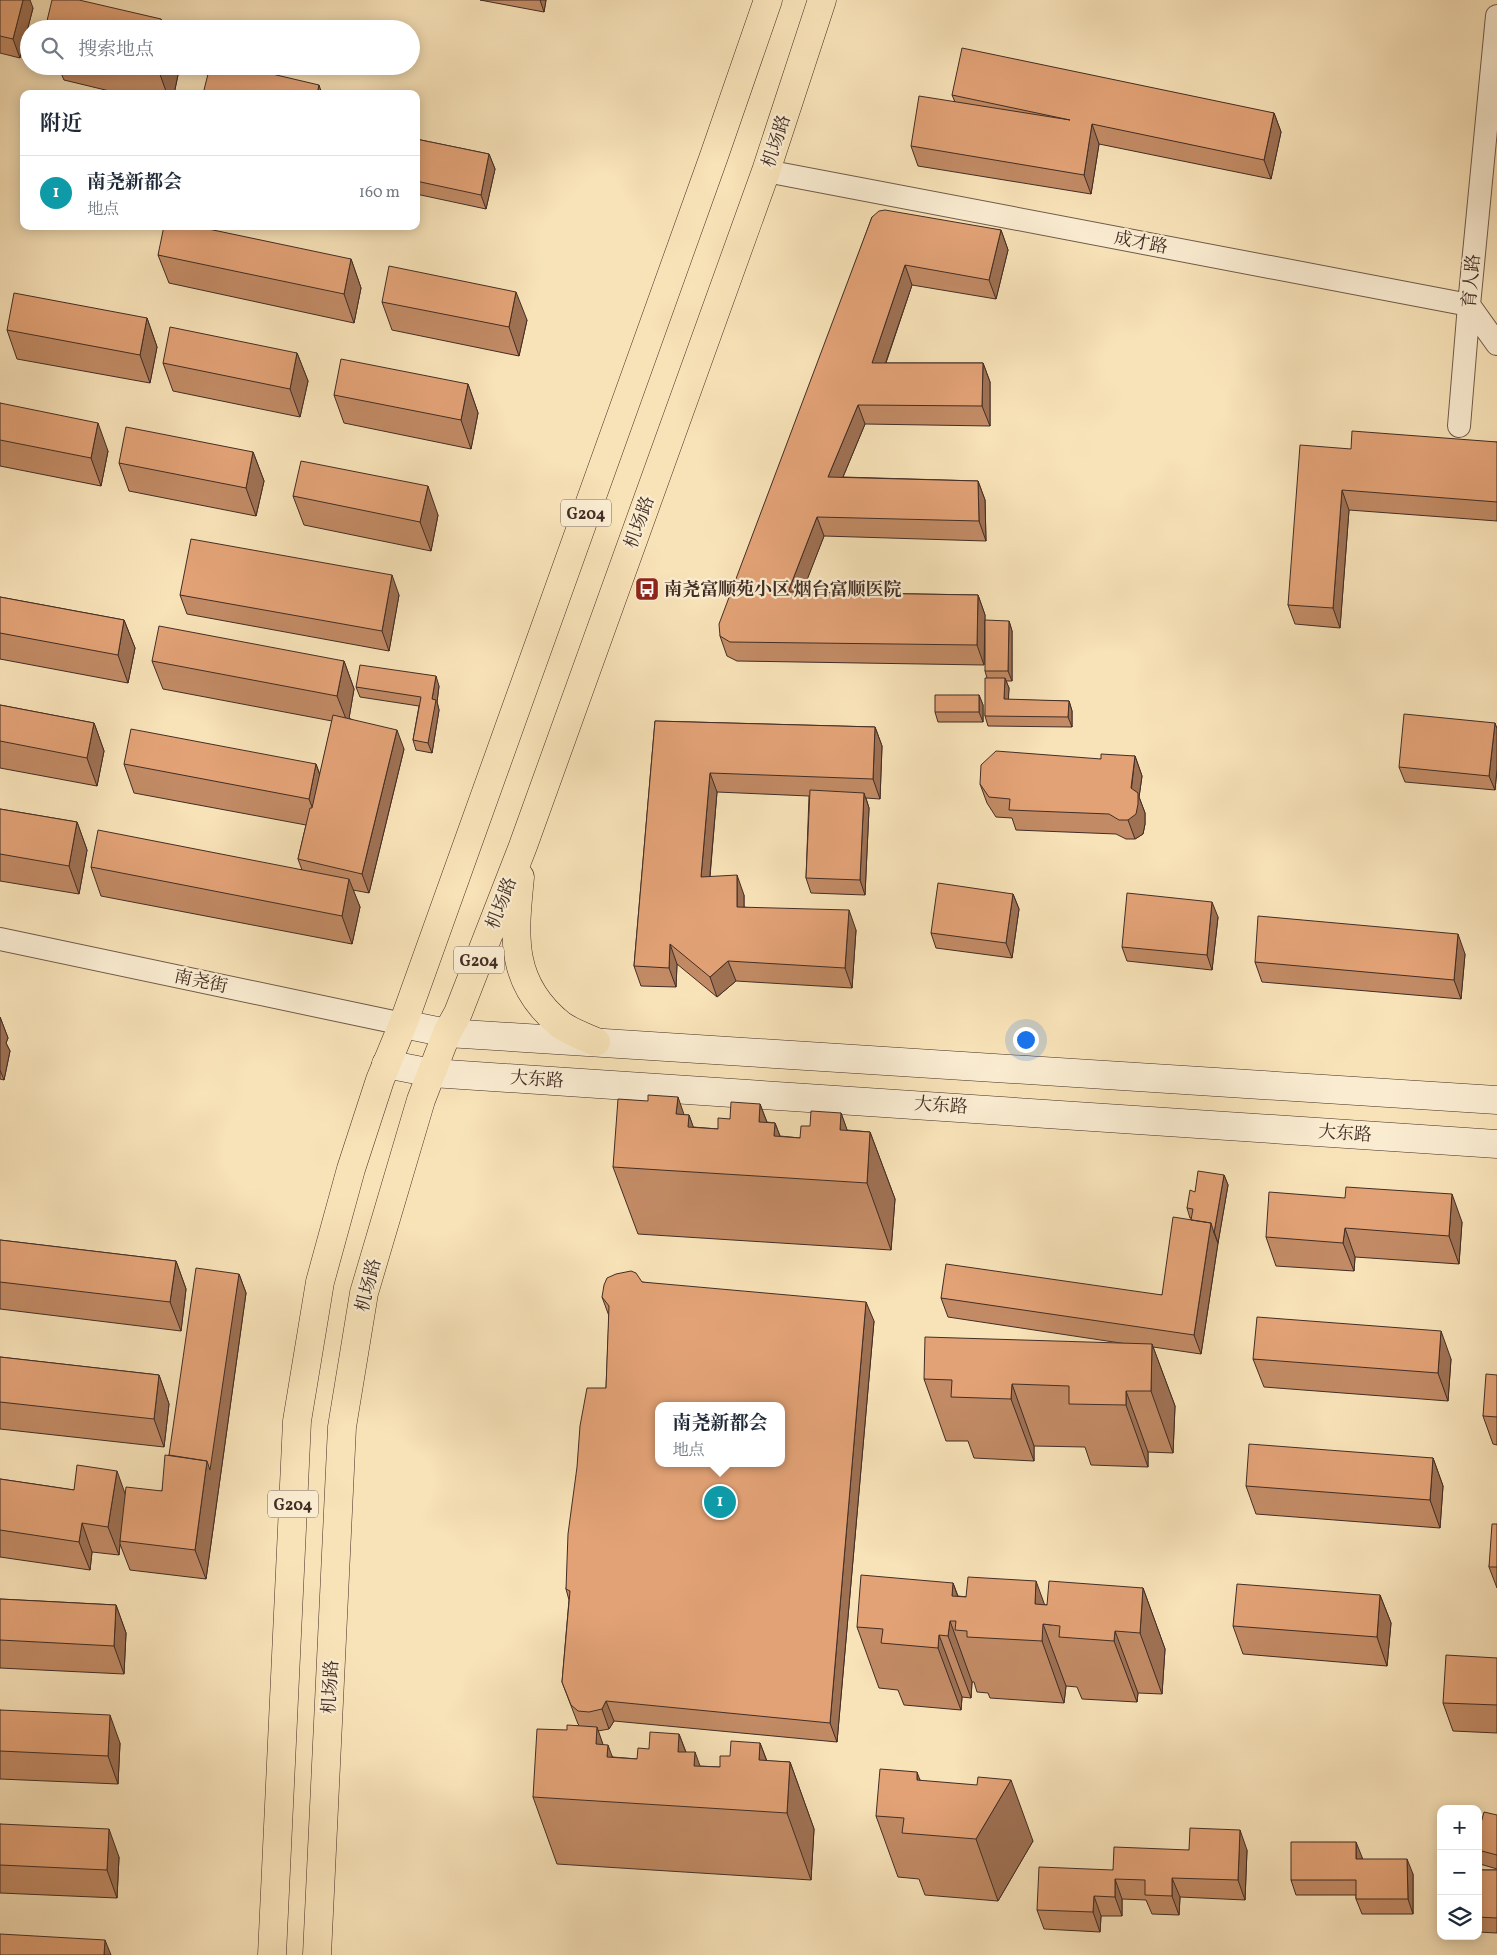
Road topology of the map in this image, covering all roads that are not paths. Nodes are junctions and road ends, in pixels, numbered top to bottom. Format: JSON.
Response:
{"nodes":[{"id":1,"x":768,"y":0,"type":"edge"},
{"id":2,"x":822,"y":0,"type":"edge"},
{"id":3,"x":1497,"y":16,"type":"edge"},
{"id":4,"x":766,"y":171,"type":"junction"},
{"id":5,"x":1469,"y":305,"type":"junction"},
{"id":6,"x":1497,"y":344,"type":"edge"},
{"id":7,"x":1459,"y":426,"type":"dead end"},
{"id":8,"x":523,"y":846,"type":"junction"},
{"id":9,"x":0,"y":939,"type":"edge"},
{"id":10,"x":402,"y":1024,"type":"junction"},
{"id":11,"x":447,"y":1033,"type":"junction"},
{"id":12,"x":596,"y":1042,"type":"junction"},
{"id":13,"x":386,"y":1064,"type":"junction"},
{"id":14,"x":432,"y":1073,"type":"junction"},
{"id":15,"x":1497,"y":1100,"type":"edge"},
{"id":16,"x":1497,"y":1144,"type":"edge"},
{"id":17,"x":272,"y":1955,"type":"edge"},
{"id":18,"x":317,"y":1955,"type":"edge"}],
"edges":[{"from":1,"to":10,"type":"highway","number":"G204"},
{"from":2,"to":4,"type":"highway","name":"机场路","number":"G204"},
{"from":3,"to":5,"type":"street","name":"育人路"},
{"from":4,"to":5,"type":"street","name":"成才路"},
{"from":4,"to":8,"type":"highway","name":"机场路","number":"G204"},
{"from":5,"to":6,"type":"street"},
{"from":5,"to":7,"type":"street","name":"育人路"},
{"from":8,"to":11,"type":"highway","name":"机场路","number":"G204"},
{"from":8,"to":12,"type":"highway"},
{"from":9,"to":10,"type":"street","name":"南尧街"},
{"from":10,"to":11,"type":"street"},
{"from":10,"to":13,"type":"highway"},
{"from":11,"to":12,"type":"street"},
{"from":11,"to":14,"type":"highway","name":"机场路","number":"G204"},
{"from":12,"to":15,"type":"street"},
{"from":13,"to":14,"type":"street","name":"大东路"},
{"from":13,"to":17,"type":"highway","number":"G204"},
{"from":14,"to":16,"type":"street","name":"大东路"},
{"from":14,"to":18,"type":"highway","name":"机场路","number":"G204"}]}
